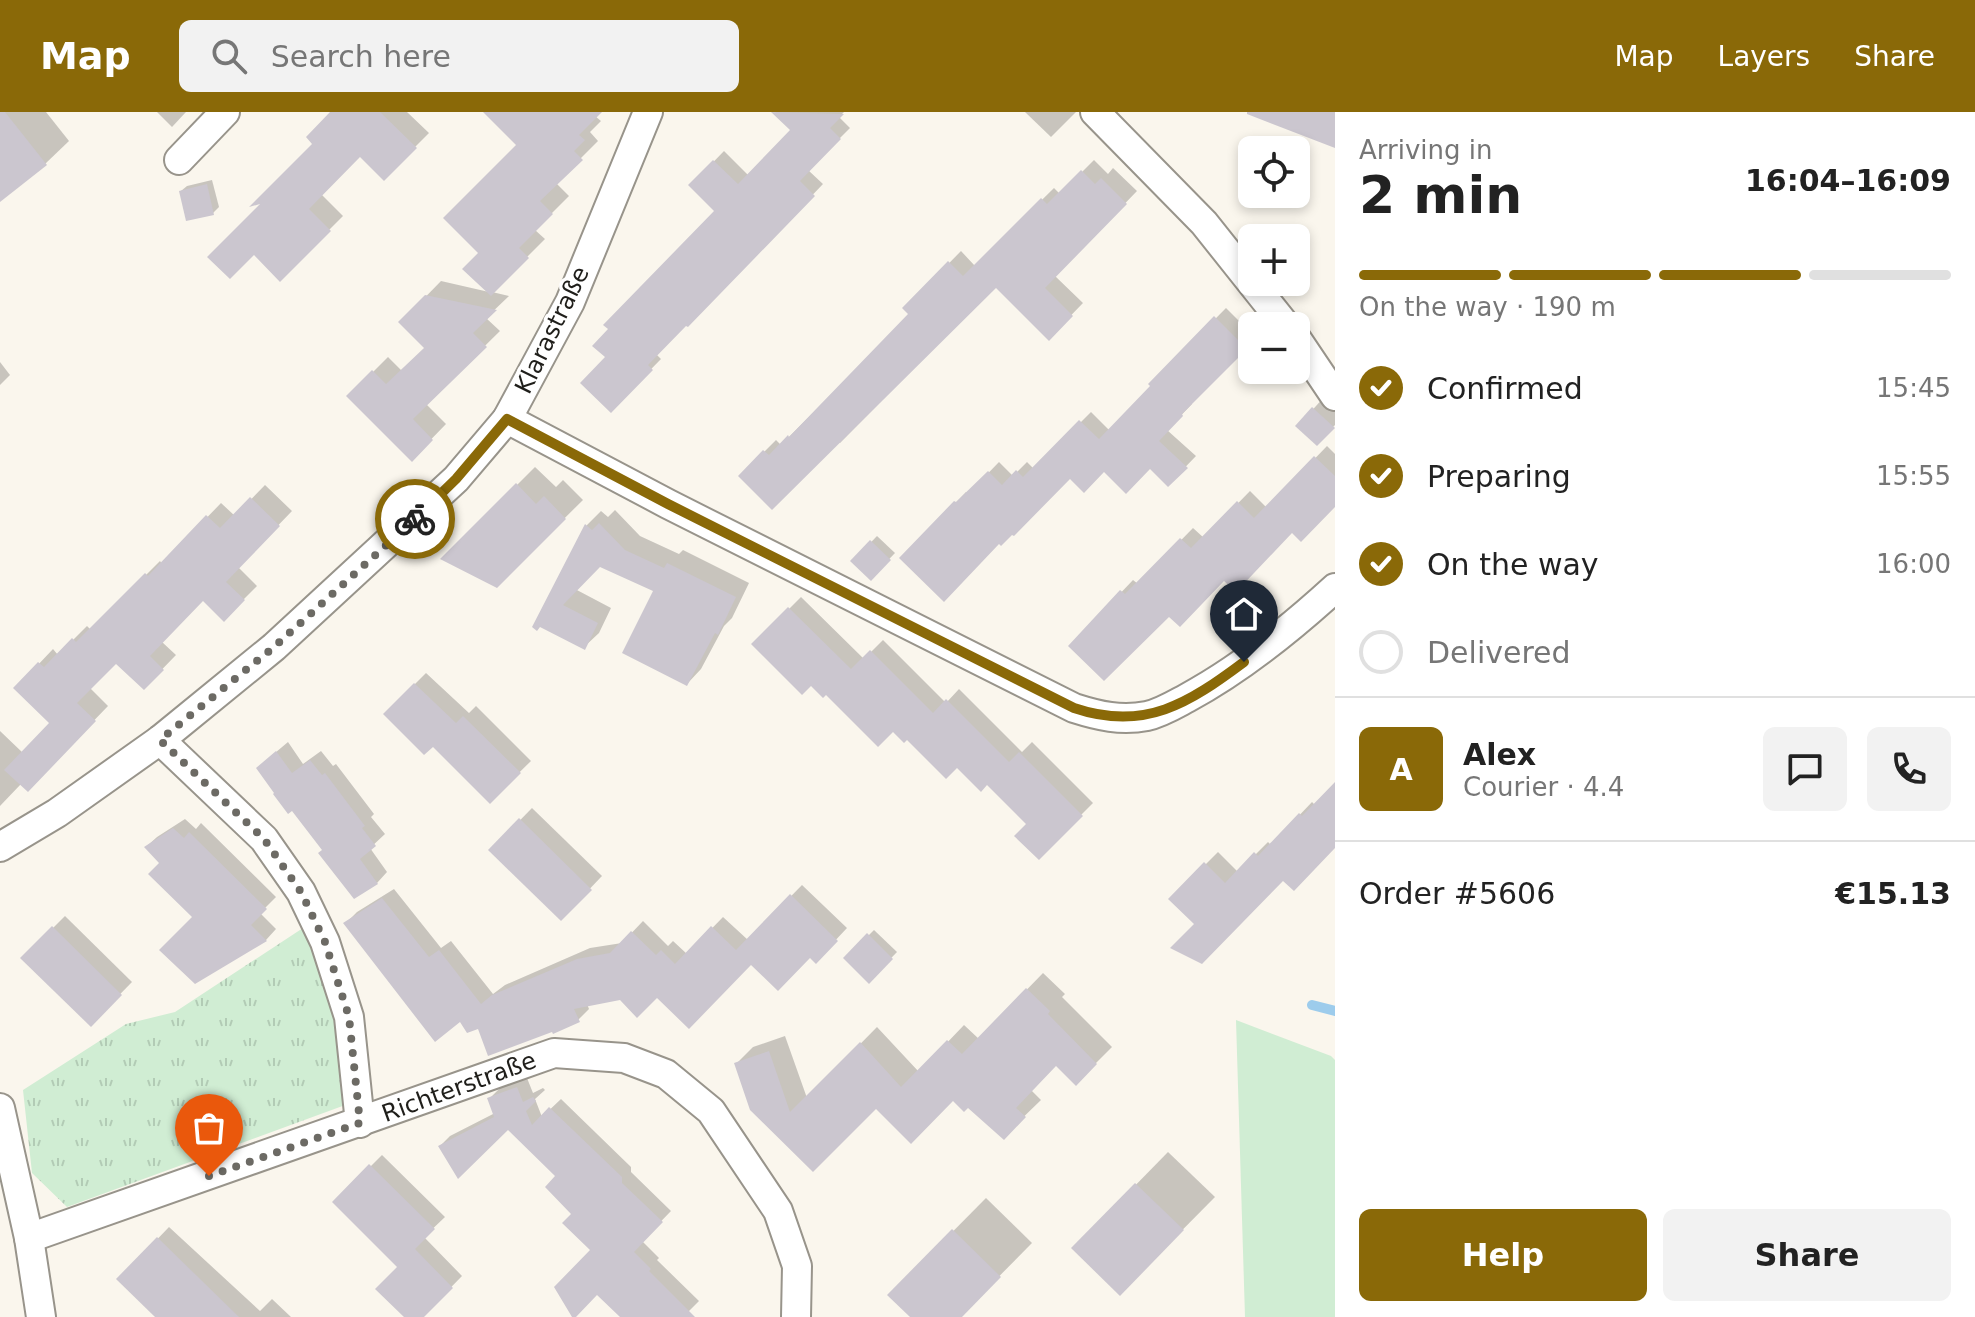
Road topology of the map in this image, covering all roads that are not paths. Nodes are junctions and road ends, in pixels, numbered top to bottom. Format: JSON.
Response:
{"nodes":[{"id":1,"x":225,"y":112,"type":"edge"},
{"id":2,"x":648,"y":112,"type":"edge"},
{"id":3,"x":1095,"y":112,"type":"edge"},
{"id":4,"x":179,"y":160,"type":"dead end"},
{"id":5,"x":1275,"y":312,"type":"edge"},
{"id":6,"x":1310,"y":359,"type":"edge"},
{"id":7,"x":1335,"y":396,"type":"edge"},
{"id":8,"x":507,"y":419,"type":"junction"},
{"id":9,"x":1335,"y":588,"type":"edge"},
{"id":10,"x":160,"y":740,"type":"junction"},
{"id":11,"x":0,"y":847,"type":"edge"},
{"id":12,"x":0,"y":1108,"type":"edge"},
{"id":13,"x":360,"y":1123,"type":"junction"},
{"id":14,"x":29,"y":1238,"type":"junction"},
{"id":15,"x":41,"y":1317,"type":"edge"},
{"id":16,"x":796,"y":1317,"type":"edge"}],
"edges":[{"from":1,"to":4,"type":"street"},
{"from":2,"to":8,"type":"street","name":"Klarastraße"},
{"from":3,"to":5,"type":"street"},
{"from":6,"to":7,"type":"street"},
{"from":8,"to":9,"type":"street"},
{"from":8,"to":10,"type":"street","name":"Klarastraße"},
{"from":10,"to":11,"type":"street","name":"Klarastraße"},
{"from":10,"to":13,"type":"street"},
{"from":12,"to":14,"type":"street"},
{"from":13,"to":14,"type":"street","name":"Richterstraße"},
{"from":13,"to":16,"type":"street","name":"Richterstraße"},
{"from":14,"to":15,"type":"street"}]}
